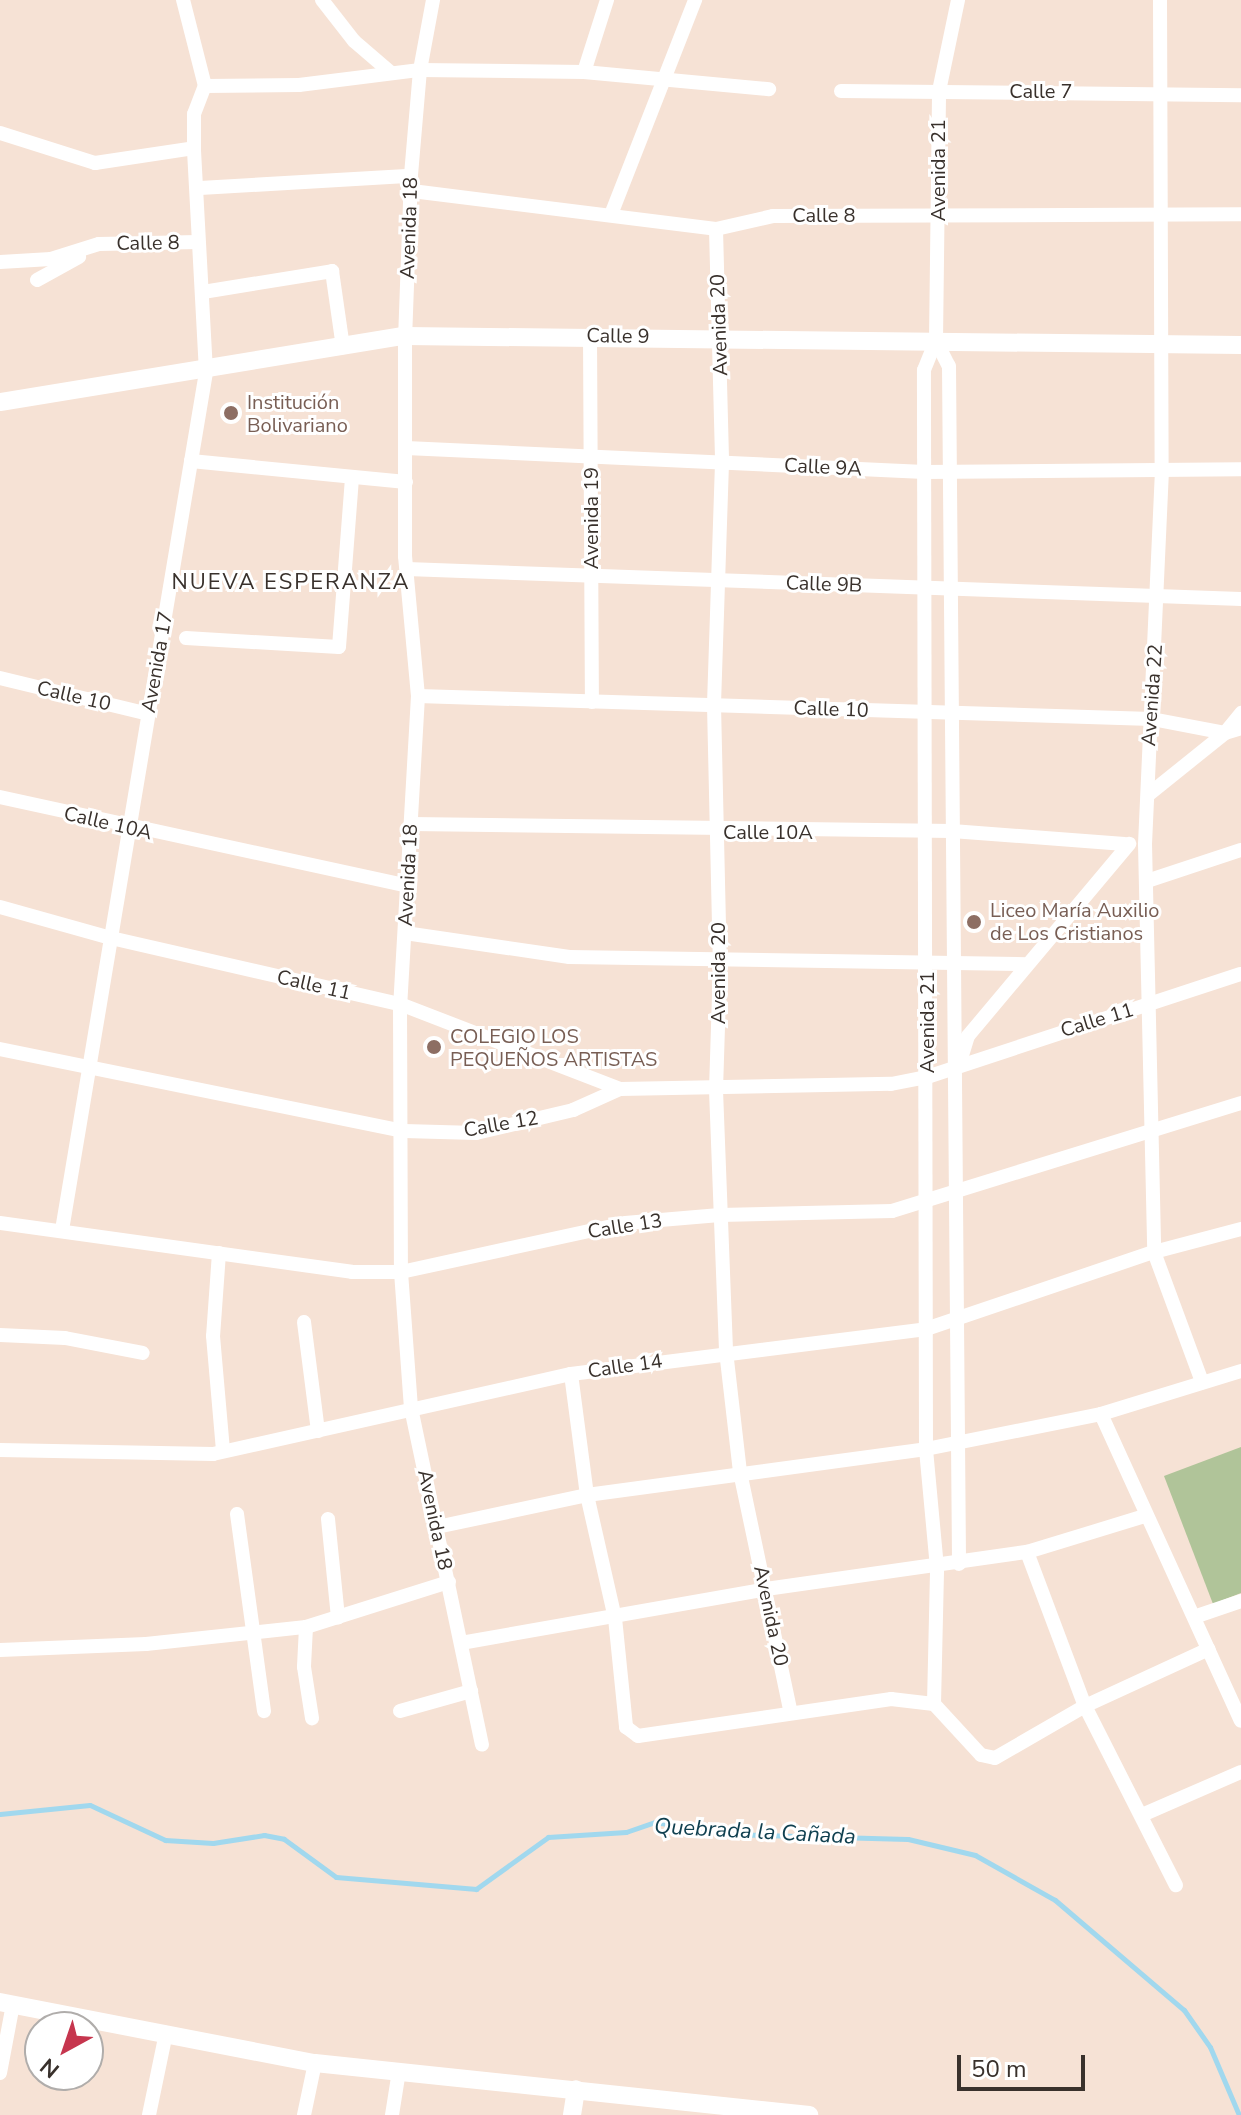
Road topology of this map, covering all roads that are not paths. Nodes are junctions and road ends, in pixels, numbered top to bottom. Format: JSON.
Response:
{"nodes":[{"id":1,"x":183,"y":0,"type":"edge"},
{"id":2,"x":322,"y":0,"type":"edge"},
{"id":3,"x":433,"y":0,"type":"edge"},
{"id":4,"x":607,"y":0,"type":"edge"},
{"id":5,"x":695,"y":0,"type":"edge"},
{"id":6,"x":958,"y":0,"type":"edge"},
{"id":7,"x":1160,"y":0,"type":"edge"},
{"id":8,"x":420,"y":70,"type":"junction"},
{"id":9,"x":390,"y":72,"type":"junction"},
{"id":10,"x":584,"y":72,"type":"junction"},
{"id":11,"x":663,"y":78,"type":"junction"},
{"id":12,"x":205,"y":86,"type":"junction"},
{"id":13,"x":769,"y":89,"type":"dead end"},
{"id":14,"x":841,"y":91,"type":"dead end"},
{"id":15,"x":939,"y":91,"type":"junction"},
{"id":16,"x":1160,"y":92,"type":"junction"},
{"id":17,"x":1241,"y":95,"type":"edge"},
{"id":18,"x":0,"y":133,"type":"edge"},
{"id":19,"x":194,"y":148,"type":"junction"},
{"id":20,"x":411,"y":184,"type":"junction"},
{"id":21,"x":200,"y":188,"type":"junction"},
{"id":22,"x":612,"y":212,"type":"junction"},
{"id":23,"x":1162,"y":213,"type":"junction"},
{"id":24,"x":1241,"y":214,"type":"edge"},
{"id":25,"x":938,"y":215,"type":"junction"},
{"id":26,"x":716,"y":229,"type":"junction"},
{"id":27,"x":198,"y":242,"type":"junction"},
{"id":28,"x":99,"y":244,"type":"junction"},
{"id":29,"x":0,"y":262,"type":"edge"},
{"id":30,"x":37,"y":280,"type":"dead end"},
{"id":31,"x":203,"y":292,"type":"junction"},
{"id":32,"x":590,"y":335,"type":"junction"},
{"id":33,"x":405,"y":336,"type":"junction"},
{"id":34,"x":721,"y":339,"type":"junction"},
{"id":35,"x":936,"y":341,"type":"junction"},
{"id":36,"x":1162,"y":343,"type":"junction"},
{"id":37,"x":1241,"y":345,"type":"edge"},
{"id":38,"x":343,"y":347,"type":"junction"},
{"id":39,"x":206,"y":372,"type":"junction"},
{"id":40,"x":0,"y":402,"type":"edge"},
{"id":41,"x":406,"y":448,"type":"junction"},
{"id":42,"x":591,"y":456,"type":"junction"},
{"id":43,"x":191,"y":461,"type":"junction"},
{"id":44,"x":722,"y":463,"type":"junction"},
{"id":45,"x":1241,"y":469,"type":"edge"},
{"id":46,"x":1162,"y":470,"type":"junction"},
{"id":47,"x":924,"y":472,"type":"junction"},
{"id":48,"x":949,"y":473,"type":"junction"},
{"id":49,"x":352,"y":478,"type":"junction"},
{"id":50,"x":406,"y":482,"type":"junction"},
{"id":51,"x":407,"y":569,"type":"junction"},
{"id":52,"x":591,"y":576,"type":"junction"},
{"id":53,"x":717,"y":580,"type":"junction"},
{"id":54,"x":926,"y":587,"type":"junction"},
{"id":55,"x":950,"y":587,"type":"junction"},
{"id":56,"x":1159,"y":596,"type":"junction"},
{"id":57,"x":1241,"y":599,"type":"edge"},
{"id":58,"x":186,"y":638,"type":"dead end"},
{"id":59,"x":0,"y":678,"type":"edge"},
{"id":60,"x":418,"y":696,"type":"junction"},
{"id":61,"x":592,"y":702,"type":"junction"},
{"id":62,"x":714,"y":705,"type":"junction"},
{"id":63,"x":927,"y":712,"type":"junction"},
{"id":64,"x":951,"y":713,"type":"junction"},
{"id":65,"x":1241,"y":713,"type":"edge"},
{"id":66,"x":149,"y":714,"type":"junction"},
{"id":67,"x":1152,"y":719,"type":"junction"},
{"id":68,"x":1241,"y":728,"type":"edge"},
{"id":69,"x":1225,"y":733,"type":"junction"},
{"id":70,"x":1148,"y":795,"type":"junction"},
{"id":71,"x":0,"y":797,"type":"edge"},
{"id":72,"x":411,"y":824,"type":"junction"},
{"id":73,"x":129,"y":828,"type":"junction"},
{"id":74,"x":928,"y":831,"type":"junction"},
{"id":75,"x":952,"y":831,"type":"junction"},
{"id":76,"x":717,"y":832,"type":"junction"},
{"id":77,"x":1125,"y":844,"type":"junction"},
{"id":78,"x":1145,"y":844,"type":"junction"},
{"id":79,"x":1241,"y":850,"type":"edge"},
{"id":80,"x":1147,"y":881,"type":"junction"},
{"id":81,"x":405,"y":885,"type":"junction"},
{"id":82,"x":0,"y":907,"type":"edge"},
{"id":83,"x":405,"y":933,"type":"junction"},
{"id":84,"x":111,"y":938,"type":"junction"},
{"id":85,"x":720,"y":963,"type":"junction"},
{"id":86,"x":1026,"y":964,"type":"junction"},
{"id":87,"x":954,"y":965,"type":"junction"},
{"id":88,"x":927,"y":966,"type":"junction"},
{"id":89,"x":1241,"y":974,"type":"edge"},
{"id":90,"x":400,"y":1004,"type":"junction"},
{"id":91,"x":1150,"y":1004,"type":"junction"},
{"id":92,"x":0,"y":1049,"type":"edge"},
{"id":93,"x":957,"y":1066,"type":"junction"},
{"id":94,"x":89,"y":1068,"type":"junction"},
{"id":95,"x":927,"y":1077,"type":"junction"},
{"id":96,"x":620,"y":1089,"type":"junction"},
{"id":97,"x":716,"y":1090,"type":"junction"},
{"id":98,"x":1241,"y":1103,"type":"edge"},
{"id":99,"x":1151,"y":1128,"type":"junction"},
{"id":100,"x":404,"y":1131,"type":"junction"},
{"id":101,"x":956,"y":1193,"type":"junction"},
{"id":102,"x":927,"y":1199,"type":"junction"},
{"id":103,"x":720,"y":1215,"type":"junction"},
{"id":104,"x":0,"y":1223,"type":"edge"},
{"id":105,"x":1241,"y":1229,"type":"edge"},
{"id":106,"x":62,"y":1230,"type":"junction"},
{"id":107,"x":1154,"y":1252,"type":"junction"},
{"id":108,"x":219,"y":1253,"type":"junction"},
{"id":109,"x":401,"y":1272,"type":"junction"},
{"id":110,"x":957,"y":1318,"type":"junction"},
{"id":111,"x":304,"y":1322,"type":"dead end"},
{"id":112,"x":926,"y":1329,"type":"junction"},
{"id":113,"x":0,"y":1335,"type":"edge"},
{"id":114,"x":726,"y":1351,"type":"junction"},
{"id":115,"x":143,"y":1353,"type":"dead end"},
{"id":116,"x":1241,"y":1371,"type":"edge"},
{"id":117,"x":571,"y":1374,"type":"junction"},
{"id":118,"x":1202,"y":1382,"type":"junction"},
{"id":119,"x":411,"y":1408,"type":"junction"},
{"id":120,"x":1101,"y":1414,"type":"junction"},
{"id":121,"x":318,"y":1431,"type":"junction"},
{"id":122,"x":958,"y":1441,"type":"junction"},
{"id":123,"x":926,"y":1449,"type":"junction"},
{"id":124,"x":0,"y":1450,"type":"edge"},
{"id":125,"x":223,"y":1451,"type":"junction"},
{"id":126,"x":740,"y":1472,"type":"junction"},
{"id":127,"x":587,"y":1495,"type":"junction"},
{"id":128,"x":237,"y":1514,"type":"dead end"},
{"id":129,"x":1145,"y":1516,"type":"junction"},
{"id":130,"x":328,"y":1519,"type":"dead end"},
{"id":131,"x":437,"y":1527,"type":"junction"},
{"id":132,"x":1027,"y":1552,"type":"junction"},
{"id":133,"x":959,"y":1564,"type":"junction"},
{"id":134,"x":937,"y":1568,"type":"junction"},
{"id":135,"x":449,"y":1582,"type":"junction"},
{"id":136,"x":766,"y":1589,"type":"junction"},
{"id":137,"x":1241,"y":1601,"type":"edge"},
{"id":138,"x":338,"y":1617,"type":"junction"},
{"id":139,"x":1194,"y":1617,"type":"junction"},
{"id":140,"x":615,"y":1618,"type":"junction"},
{"id":141,"x":306,"y":1627,"type":"junction"},
{"id":142,"x":251,"y":1632,"type":"junction"},
{"id":143,"x":461,"y":1643,"type":"junction"},
{"id":144,"x":1209,"y":1649,"type":"junction"},
{"id":145,"x":0,"y":1650,"type":"edge"},
{"id":146,"x":471,"y":1691,"type":"junction"},
{"id":147,"x":934,"y":1704,"type":"junction"},
{"id":148,"x":1085,"y":1706,"type":"junction"},
{"id":149,"x":790,"y":1710,"type":"junction"},
{"id":150,"x":264,"y":1711,"type":"dead end"},
{"id":151,"x":400,"y":1711,"type":"dead end"},
{"id":152,"x":312,"y":1718,"type":"dead end"},
{"id":153,"x":1241,"y":1721,"type":"edge"},
{"id":154,"x":482,"y":1745,"type":"dead end"},
{"id":155,"x":1241,"y":1772,"type":"edge"},
{"id":156,"x":1142,"y":1815,"type":"junction"},
{"id":157,"x":1176,"y":1885,"type":"dead end"},
{"id":158,"x":7,"y":2003,"type":"edge"},
{"id":159,"x":166,"y":2033,"type":"junction"},
{"id":160,"x":315,"y":2063,"type":"junction"},
{"id":161,"x":399,"y":2071,"type":"junction"},
{"id":162,"x":0,"y":2073,"type":"edge"},
{"id":163,"x":576,"y":2089,"type":"junction"},
{"id":164,"x":723,"y":2109,"type":"edge"},
{"id":165,"x":149,"y":2115,"type":"edge"},
{"id":166,"x":304,"y":2115,"type":"edge"},
{"id":167,"x":392,"y":2115,"type":"edge"},
{"id":168,"x":572,"y":2115,"type":"edge"},
{"id":169,"x":809,"y":2115,"type":"edge"}],
"edges":[{"from":1,"to":12,"type":"street"},
{"from":2,"to":9,"type":"street"},
{"from":3,"to":8,"type":"street","name":"Avenida 18"},
{"from":4,"to":10,"type":"street"},
{"from":5,"to":11,"type":"street"},
{"from":6,"to":15,"type":"street","name":"Avenida 21"},
{"from":7,"to":16,"type":"street","name":"Avenida 22"},
{"from":8,"to":9,"type":"street"},
{"from":8,"to":10,"type":"street"},
{"from":8,"to":20,"type":"street","name":"Avenida 18"},
{"from":9,"to":12,"type":"street"},
{"from":10,"to":11,"type":"street"},
{"from":11,"to":13,"type":"street"},
{"from":11,"to":22,"type":"street"},
{"from":12,"to":19,"type":"street","name":"Avenida 17"},
{"from":14,"to":15,"type":"street","name":"Calle 7"},
{"from":15,"to":16,"type":"street","name":"Calle 7"},
{"from":15,"to":25,"type":"street","name":"Avenida 21"},
{"from":16,"to":17,"type":"street","name":"Calle 7"},
{"from":16,"to":23,"type":"street","name":"Avenida 22"},
{"from":18,"to":19,"type":"street"},
{"from":19,"to":21,"type":"street","name":"Avenida 17"},
{"from":20,"to":21,"type":"street","name":"Calle 8"},
{"from":20,"to":22,"type":"street","name":"Calle 8"},
{"from":20,"to":33,"type":"street","name":"Avenida 18"},
{"from":21,"to":27,"type":"street","name":"Avenida 17"},
{"from":22,"to":26,"type":"street","name":"Calle 8"},
{"from":23,"to":24,"type":"street","name":"Calle 8"},
{"from":23,"to":25,"type":"street","name":"Calle 8"},
{"from":23,"to":36,"type":"street","name":"Avenida 22"},
{"from":25,"to":26,"type":"street","name":"Calle 8"},
{"from":25,"to":35,"type":"street","name":"Avenida 21"},
{"from":26,"to":34,"type":"street","name":"Avenida 20"},
{"from":27,"to":28,"type":"street","name":"Calle 8"},
{"from":27,"to":31,"type":"street","name":"Avenida 17"},
{"from":28,"to":29,"type":"street","name":"Calle 8"},
{"from":28,"to":30,"type":"street","name":"Calle 8"},
{"from":31,"to":38,"type":"street"},
{"from":31,"to":39,"type":"street","name":"Avenida 17"},
{"from":32,"to":33,"type":"street","name":"Calle 9"},
{"from":32,"to":34,"type":"street","name":"Calle 9"},
{"from":32,"to":42,"type":"street","name":"Avenida 19"},
{"from":33,"to":38,"type":"street","name":"Calle 9"},
{"from":33,"to":41,"type":"street","name":"Avenida 18"},
{"from":34,"to":35,"type":"street","name":"Calle 9"},
{"from":34,"to":44,"type":"street","name":"Avenida 20"},
{"from":35,"to":36,"type":"street","name":"Calle 9"},
{"from":35,"to":47,"type":"street","name":"Avenida 21"},
{"from":35,"to":48,"type":"street","name":"Avenida 21"},
{"from":36,"to":37,"type":"street","name":"Calle 9"},
{"from":36,"to":46,"type":"street","name":"Avenida 22"},
{"from":38,"to":39,"type":"street","name":"Calle 9"},
{"from":39,"to":40,"type":"street","name":"Calle 9"},
{"from":39,"to":43,"type":"street","name":"Avenida 17"},
{"from":41,"to":42,"type":"street","name":"Calle 9A"},
{"from":41,"to":50,"type":"street","name":"Avenida 18"},
{"from":42,"to":44,"type":"street","name":"Calle 9A"},
{"from":42,"to":52,"type":"street","name":"Avenida 19"},
{"from":43,"to":49,"type":"street"},
{"from":43,"to":66,"type":"street","name":"Avenida 17"},
{"from":44,"to":47,"type":"street","name":"Calle 9A"},
{"from":44,"to":53,"type":"street","name":"Avenida 20"},
{"from":45,"to":46,"type":"street","name":"Calle 9A"},
{"from":46,"to":48,"type":"street","name":"Calle 9A"},
{"from":46,"to":56,"type":"street","name":"Avenida 22"},
{"from":47,"to":48,"type":"street","name":"Calle 9A"},
{"from":47,"to":54,"type":"street","name":"Avenida 21"},
{"from":48,"to":55,"type":"street","name":"Avenida 21"},
{"from":49,"to":50,"type":"street"},
{"from":49,"to":58,"type":"street"},
{"from":50,"to":51,"type":"street","name":"Avenida 18"},
{"from":51,"to":52,"type":"street","name":"Calle 9B"},
{"from":51,"to":60,"type":"street","name":"Avenida 18"},
{"from":52,"to":53,"type":"street","name":"Calle 9B"},
{"from":52,"to":61,"type":"street","name":"Avenida 19"},
{"from":53,"to":54,"type":"street","name":"Calle 9B"},
{"from":53,"to":62,"type":"street","name":"Avenida 20"},
{"from":54,"to":55,"type":"street","name":"Calle 9B"},
{"from":54,"to":63,"type":"street","name":"Avenida 21"},
{"from":55,"to":56,"type":"street","name":"Calle 9B"},
{"from":55,"to":64,"type":"street","name":"Avenida 21"},
{"from":56,"to":57,"type":"street","name":"Calle 9B"},
{"from":56,"to":67,"type":"street","name":"Avenida 22"},
{"from":59,"to":66,"type":"street","name":"Calle 10"},
{"from":60,"to":61,"type":"street","name":"Calle 10"},
{"from":60,"to":72,"type":"street","name":"Avenida 18"},
{"from":61,"to":62,"type":"street","name":"Calle 10"},
{"from":62,"to":63,"type":"street","name":"Calle 10"},
{"from":62,"to":76,"type":"street","name":"Avenida 20"},
{"from":63,"to":64,"type":"street","name":"Calle 10"},
{"from":63,"to":74,"type":"street","name":"Avenida 21"},
{"from":64,"to":67,"type":"street","name":"Calle 10"},
{"from":64,"to":75,"type":"street","name":"Avenida 21"},
{"from":65,"to":69,"type":"street"},
{"from":66,"to":73,"type":"street","name":"Avenida 17"},
{"from":67,"to":69,"type":"street","name":"Calle 10"},
{"from":67,"to":70,"type":"street","name":"Avenida 22"},
{"from":68,"to":69,"type":"street","name":"Calle 10"},
{"from":69,"to":70,"type":"street"},
{"from":70,"to":78,"type":"street","name":"Avenida 22"},
{"from":71,"to":73,"type":"street","name":"Calle 10A"},
{"from":72,"to":76,"type":"street","name":"Calle 10A"},
{"from":72,"to":81,"type":"street","name":"Avenida 18"},
{"from":73,"to":81,"type":"street","name":"Calle 10A"},
{"from":73,"to":84,"type":"street","name":"Avenida 17"},
{"from":74,"to":75,"type":"street","name":"Calle 10A"},
{"from":74,"to":76,"type":"street","name":"Calle 10A"},
{"from":74,"to":88,"type":"street","name":"Avenida 21"},
{"from":75,"to":77,"type":"street","name":"Calle 10A"},
{"from":75,"to":87,"type":"street","name":"Avenida 21"},
{"from":76,"to":85,"type":"street","name":"Avenida 20"},
{"from":77,"to":78,"type":"street","name":"Calle 10A"},
{"from":77,"to":86,"type":"street"},
{"from":78,"to":80,"type":"street","name":"Avenida 22"},
{"from":79,"to":80,"type":"street"},
{"from":80,"to":91,"type":"street","name":"Avenida 22"},
{"from":81,"to":83,"type":"street","name":"Avenida 18"},
{"from":82,"to":84,"type":"street","name":"Calle 11"},
{"from":83,"to":85,"type":"street"},
{"from":83,"to":90,"type":"street","name":"Avenida 18"},
{"from":84,"to":90,"type":"street","name":"Calle 11"},
{"from":84,"to":94,"type":"street","name":"Avenida 17"},
{"from":85,"to":88,"type":"street"},
{"from":85,"to":97,"type":"street","name":"Avenida 20"},
{"from":86,"to":87,"type":"street"},
{"from":86,"to":93,"type":"street"},
{"from":87,"to":88,"type":"street"},
{"from":87,"to":93,"type":"street","name":"Avenida 21"},
{"from":88,"to":95,"type":"street","name":"Avenida 21"},
{"from":89,"to":91,"type":"street","name":"Calle 11"},
{"from":90,"to":96,"type":"street","name":"Calle 11"},
{"from":90,"to":100,"type":"street","name":"Avenida 18"},
{"from":91,"to":93,"type":"street","name":"Calle 11"},
{"from":91,"to":99,"type":"street","name":"Avenida 22"},
{"from":92,"to":94,"type":"street","name":"Calle 12"},
{"from":93,"to":95,"type":"street","name":"Calle 12"},
{"from":93,"to":101,"type":"street","name":"Avenida 21"},
{"from":94,"to":100,"type":"street","name":"Calle 12"},
{"from":94,"to":106,"type":"street","name":"Avenida 17"},
{"from":95,"to":97,"type":"street","name":"Calle 12"},
{"from":95,"to":102,"type":"street","name":"Avenida 21"},
{"from":96,"to":97,"type":"street","name":"Calle 12"},
{"from":96,"to":100,"type":"street","name":"Calle 12"},
{"from":97,"to":103,"type":"street","name":"Avenida 20"},
{"from":98,"to":99,"type":"street","name":"Calle 13"},
{"from":99,"to":101,"type":"street","name":"Calle 13"},
{"from":99,"to":107,"type":"street","name":"Avenida 22"},
{"from":100,"to":109,"type":"street","name":"Avenida 18"},
{"from":101,"to":102,"type":"street","name":"Calle 13"},
{"from":101,"to":110,"type":"street","name":"Avenida 21"},
{"from":102,"to":103,"type":"street","name":"Calle 13"},
{"from":102,"to":112,"type":"street","name":"Avenida 21"},
{"from":103,"to":109,"type":"street","name":"Calle 13"},
{"from":103,"to":114,"type":"street","name":"Avenida 20"},
{"from":104,"to":106,"type":"street","name":"Calle 13"},
{"from":105,"to":107,"type":"street","name":"Calle 14"},
{"from":106,"to":108,"type":"street","name":"Calle 13"},
{"from":107,"to":110,"type":"street","name":"Calle 14"},
{"from":107,"to":118,"type":"street","name":"Avenida 22"},
{"from":108,"to":109,"type":"street","name":"Calle 13"},
{"from":108,"to":125,"type":"street"},
{"from":109,"to":119,"type":"street","name":"Avenida 18"},
{"from":110,"to":112,"type":"street","name":"Calle 14"},
{"from":110,"to":122,"type":"street","name":"Avenida 21"},
{"from":111,"to":121,"type":"street"},
{"from":112,"to":114,"type":"street","name":"Calle 14"},
{"from":112,"to":123,"type":"street","name":"Avenida 21"},
{"from":113,"to":115,"type":"street"},
{"from":114,"to":117,"type":"street","name":"Calle 14"},
{"from":114,"to":126,"type":"street","name":"Avenida 20"},
{"from":116,"to":118,"type":"street"},
{"from":117,"to":119,"type":"street","name":"Calle 14"},
{"from":117,"to":127,"type":"street"},
{"from":118,"to":120,"type":"street"},
{"from":119,"to":121,"type":"street","name":"Calle 14"},
{"from":119,"to":131,"type":"street","name":"Avenida 18"},
{"from":120,"to":122,"type":"street"},
{"from":120,"to":129,"type":"street"},
{"from":121,"to":125,"type":"street","name":"Calle 14"},
{"from":122,"to":123,"type":"street"},
{"from":122,"to":133,"type":"street","name":"Avenida 21"},
{"from":123,"to":126,"type":"street"},
{"from":123,"to":134,"type":"street","name":"Avenida 21"},
{"from":124,"to":125,"type":"street","name":"Calle 14"},
{"from":126,"to":127,"type":"street"},
{"from":126,"to":136,"type":"street","name":"Avenida 20"},
{"from":127,"to":131,"type":"street"},
{"from":127,"to":140,"type":"street"},
{"from":128,"to":142,"type":"street"},
{"from":129,"to":132,"type":"street"},
{"from":129,"to":139,"type":"street"},
{"from":130,"to":138,"type":"street"},
{"from":131,"to":135,"type":"street","name":"Avenida 18"},
{"from":132,"to":133,"type":"street"},
{"from":132,"to":148,"type":"street"},
{"from":133,"to":134,"type":"street"},
{"from":134,"to":136,"type":"street"},
{"from":134,"to":147,"type":"street","name":"Avenida 21"},
{"from":135,"to":138,"type":"street"},
{"from":135,"to":143,"type":"street","name":"Avenida 18"},
{"from":136,"to":140,"type":"street"},
{"from":136,"to":149,"type":"street","name":"Avenida 20"},
{"from":137,"to":139,"type":"street"},
{"from":138,"to":141,"type":"street"},
{"from":139,"to":144,"type":"street"},
{"from":140,"to":143,"type":"street"},
{"from":140,"to":149,"type":"street"},
{"from":141,"to":142,"type":"street"},
{"from":141,"to":152,"type":"street"},
{"from":142,"to":145,"type":"street"},
{"from":142,"to":150,"type":"street"},
{"from":143,"to":146,"type":"street","name":"Avenida 18"},
{"from":144,"to":148,"type":"street"},
{"from":144,"to":153,"type":"street"},
{"from":146,"to":151,"type":"street"},
{"from":146,"to":154,"type":"street","name":"Avenida 18"},
{"from":147,"to":148,"type":"street"},
{"from":147,"to":149,"type":"street"},
{"from":148,"to":156,"type":"street"},
{"from":155,"to":156,"type":"street"},
{"from":156,"to":157,"type":"street"},
{"from":158,"to":159,"type":"street"},
{"from":158,"to":162,"type":"street"},
{"from":159,"to":160,"type":"street"},
{"from":159,"to":165,"type":"street"},
{"from":160,"to":161,"type":"street"},
{"from":160,"to":166,"type":"street"},
{"from":161,"to":163,"type":"street"},
{"from":161,"to":167,"type":"street"},
{"from":163,"to":164,"type":"street"},
{"from":163,"to":168,"type":"street"},
{"from":164,"to":169,"type":"street"}]}
